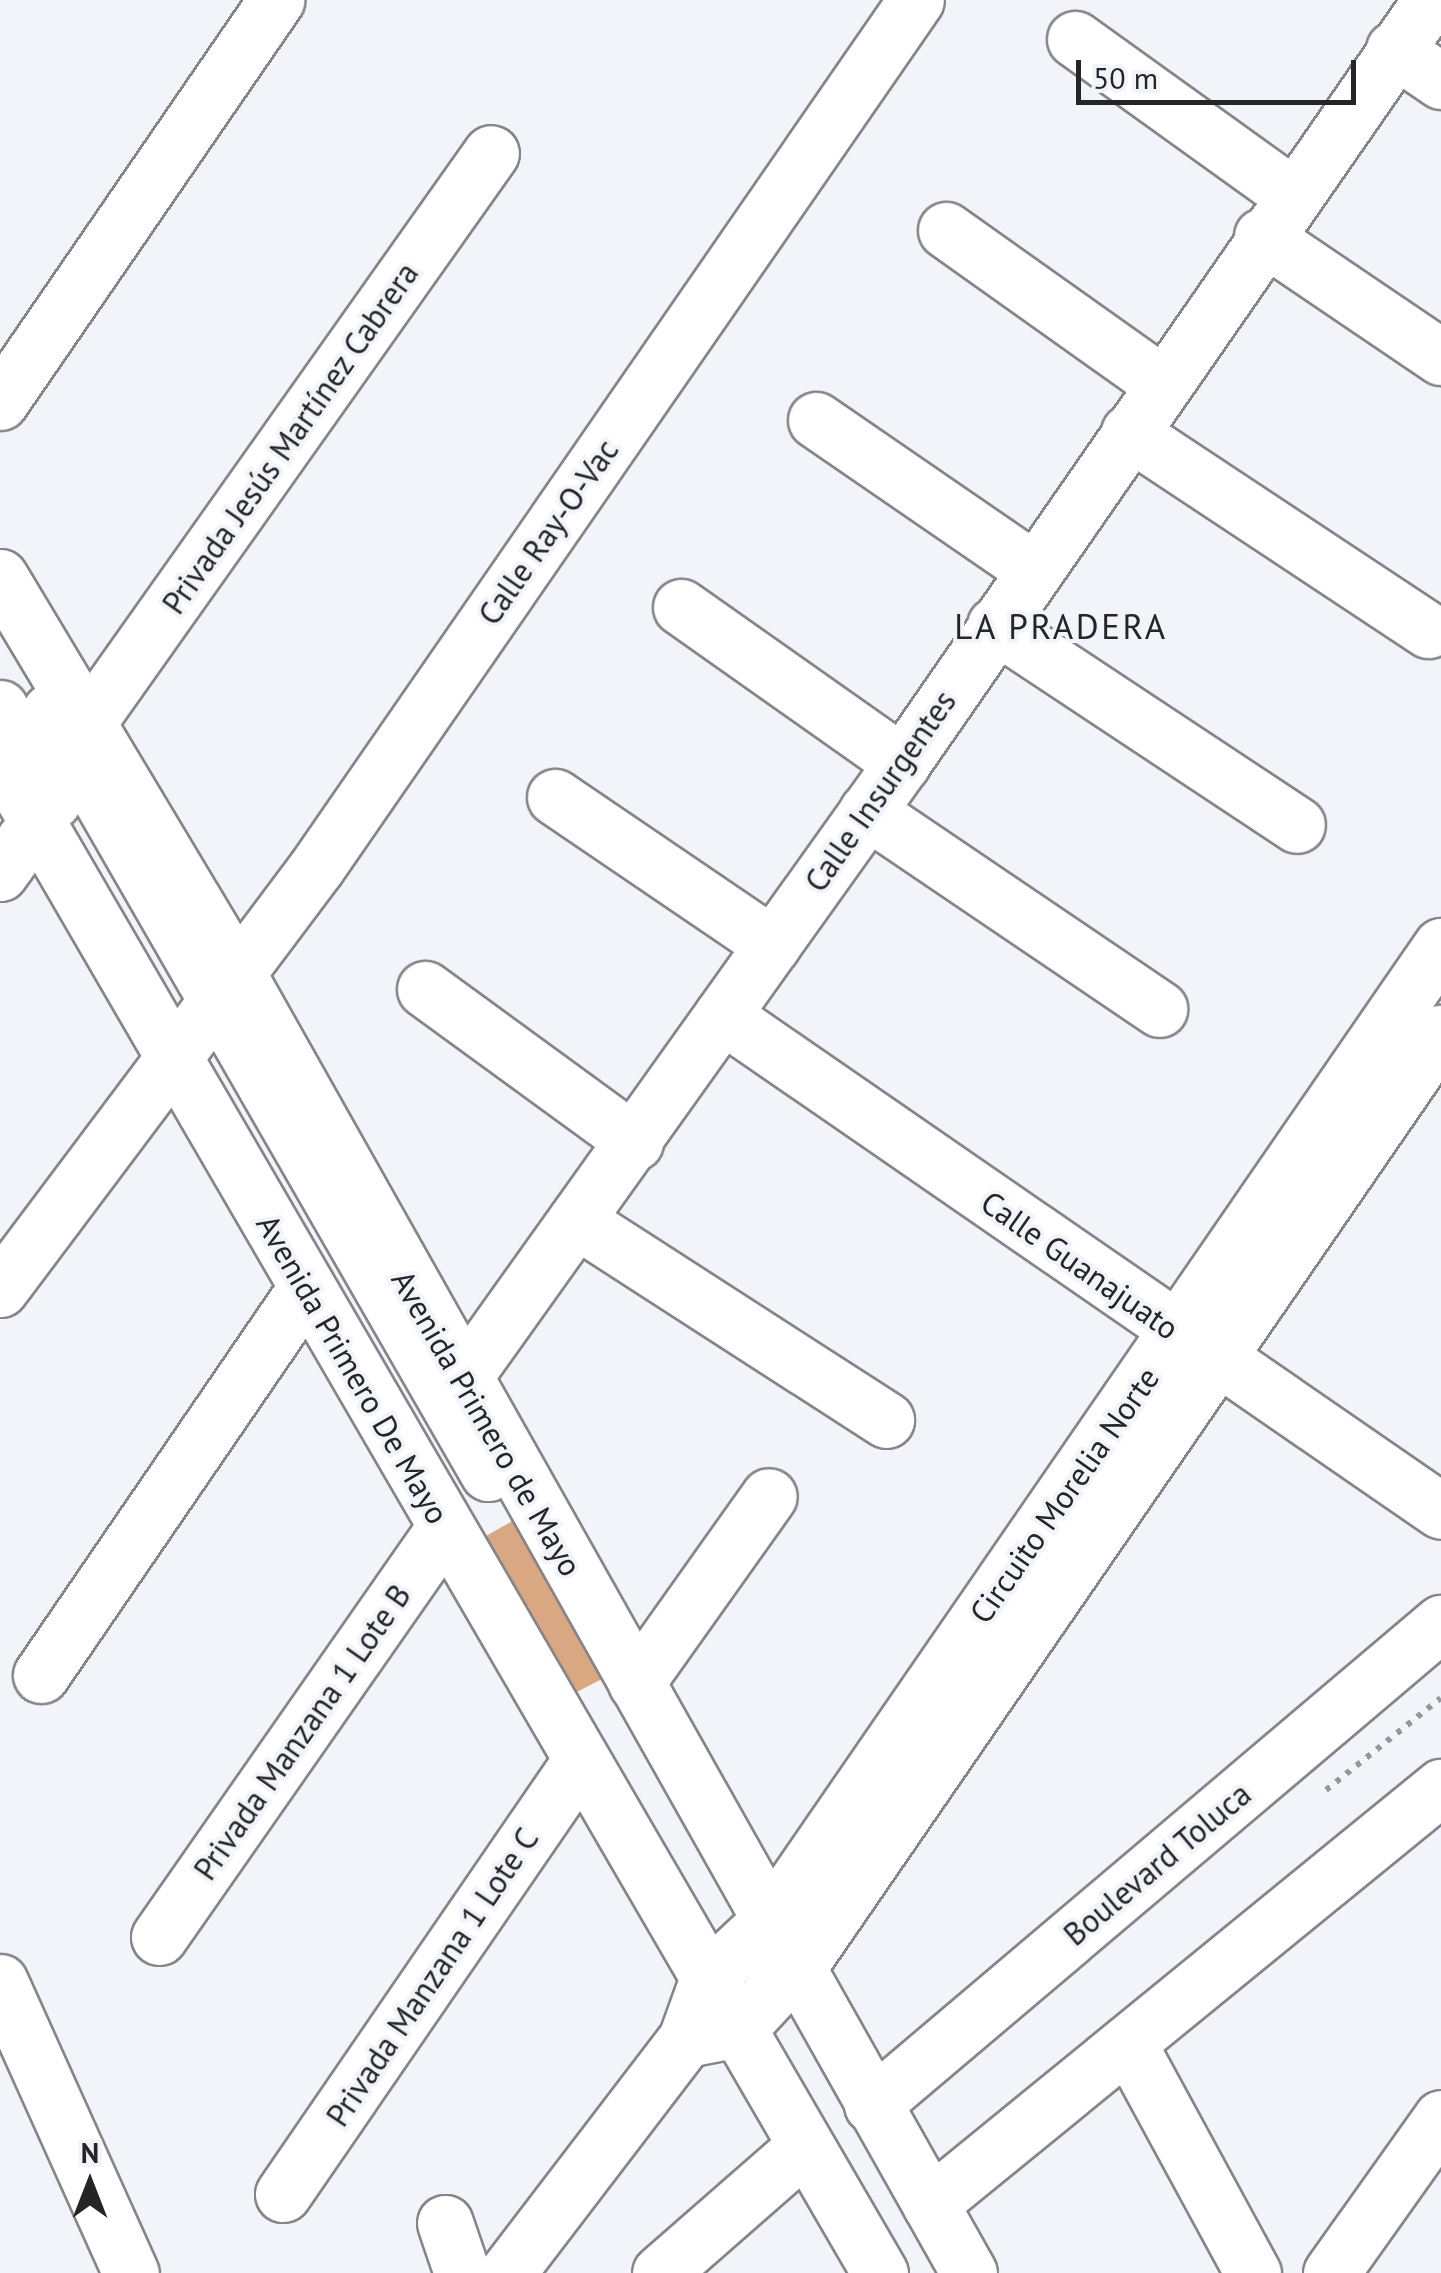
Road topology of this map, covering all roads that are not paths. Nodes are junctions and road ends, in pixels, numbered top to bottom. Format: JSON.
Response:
{"nodes":[{"id":1,"x":276,"y":0,"type":"edge"},
{"id":2,"x":916,"y":0,"type":"edge"},
{"id":3,"x":1417,"y":14,"type":"edge"},
{"id":4,"x":1075,"y":39,"type":"dead end"},
{"id":5,"x":1441,"y":80,"type":"edge"},
{"id":6,"x":492,"y":153,"type":"dead end"},
{"id":7,"x":1277,"y":215,"type":"junction"},
{"id":8,"x":946,"y":230,"type":"dead end"},
{"id":9,"x":1441,"y":357,"type":"edge"},
{"id":10,"x":1163,"y":384,"type":"junction"},
{"id":11,"x":0,"y":402,"type":"edge"},
{"id":12,"x":816,"y":420,"type":"dead end"},
{"id":13,"x":1129,"y":432,"type":"junction"},
{"id":14,"x":1034,"y":570,"type":"junction"},
{"id":15,"x":0,"y":577,"type":"edge"},
{"id":16,"x":680,"y":607,"type":"dead end"},
{"id":17,"x":0,"y":623,"type":"edge"},
{"id":18,"x":995,"y":625,"type":"junction"},
{"id":19,"x":1428,"y":630,"type":"dead end"},
{"id":20,"x":0,"y":708,"type":"edge"},
{"id":21,"x":88,"y":722,"type":"junction"},
{"id":22,"x":0,"y":758,"type":"edge"},
{"id":23,"x":902,"y":763,"type":"junction"},
{"id":24,"x":555,"y":796,"type":"dead end"},
{"id":25,"x":867,"y":811,"type":"junction"},
{"id":26,"x":36,"y":823,"type":"junction"},
{"id":27,"x":1298,"y":825,"type":"dead end"},
{"id":28,"x":0,"y":873,"type":"edge"},
{"id":29,"x":773,"y":944,"type":"junction"},
{"id":30,"x":1441,"y":946,"type":"edge"},
{"id":31,"x":426,"y":989,"type":"dead end"},
{"id":32,"x":1159,"y":1008,"type":"dead end"},
{"id":33,"x":202,"y":1015,"type":"junction"},
{"id":34,"x":722,"y":1015,"type":"junction"},
{"id":35,"x":1441,"y":1033,"type":"edge"},
{"id":36,"x":635,"y":1142,"type":"junction"},
{"id":37,"x":576,"y":1220,"type":"junction"},
{"id":38,"x":306,"y":1288,"type":"junction"},
{"id":39,"x":0,"y":1289,"type":"edge"},
{"id":40,"x":1196,"y":1346,"type":"junction"},
{"id":41,"x":462,"y":1381,"type":"junction"},
{"id":42,"x":886,"y":1420,"type":"dead end"},
{"id":43,"x":769,"y":1496,"type":"dead end"},
{"id":44,"x":1441,"y":1511,"type":"edge"},
{"id":45,"x":445,"y":1527,"type":"junction"},
{"id":46,"x":1441,"y":1623,"type":"edge"},
{"id":47,"x":41,"y":1675,"type":"dead end"},
{"id":48,"x":636,"y":1683,"type":"junction"},
{"id":49,"x":581,"y":1760,"type":"junction"},
{"id":50,"x":1439,"y":1792,"type":"edge"},
{"id":51,"x":159,"y":1938,"type":"dead end"},
{"id":52,"x":746,"y":1981,"type":"junction"},
{"id":53,"x":0,"y":1982,"type":"edge"},
{"id":54,"x":1128,"y":2042,"type":"junction"},
{"id":55,"x":872,"y":2105,"type":"junction"},
{"id":56,"x":1441,"y":2118,"type":"edge"},
{"id":57,"x":806,"y":2146,"type":"junction"},
{"id":58,"x":283,"y":2194,"type":"dead end"},
{"id":59,"x":930,"y":2204,"type":"junction"},
{"id":60,"x":877,"y":2269,"type":"edge"},
{"id":61,"x":131,"y":2273,"type":"edge"},
{"id":62,"x":507,"y":2273,"type":"edge"},
{"id":63,"x":660,"y":2273,"type":"edge"},
{"id":64,"x":949,"y":2273,"type":"edge"},
{"id":65,"x":969,"y":2273,"type":"edge"},
{"id":66,"x":1253,"y":2273,"type":"edge"},
{"id":67,"x":1332,"y":2273,"type":"edge"}],
"edges":[{"from":1,"to":11,"type":"main road"},
{"from":2,"to":33,"type":"main road","name":"Calle Ray-O-Vac"},
{"from":3,"to":5,"type":"main road"},
{"from":3,"to":7,"type":"main road","name":"Calle Insurgentes"},
{"from":4,"to":7,"type":"main road"},
{"from":6,"to":21,"type":"main road","name":"Privada Jesús Martínez Cabrera"},
{"from":7,"to":9,"type":"main road"},
{"from":7,"to":10,"type":"main road","name":"Calle Insurgentes"},
{"from":8,"to":10,"type":"main road"},
{"from":10,"to":13,"type":"main road","name":"Calle Insurgentes"},
{"from":12,"to":14,"type":"main road"},
{"from":13,"to":14,"type":"main road","name":"Calle Insurgentes"},
{"from":13,"to":19,"type":"main road"},
{"from":14,"to":18,"type":"main road","name":"Calle Insurgentes"},
{"from":15,"to":21,"type":"main road","name":"Avenida Primero de Mayo"},
{"from":16,"to":23,"type":"main road"},
{"from":17,"to":33,"type":"main road"},
{"from":18,"to":23,"type":"main road","name":"Calle Insurgentes"},
{"from":18,"to":27,"type":"main road"},
{"from":20,"to":33,"type":"main road"},
{"from":21,"to":33,"type":"main road","name":"Avenida Primero de Mayo"},
{"from":22,"to":26,"type":"main road","name":"Avenida Primero De Mayo"},
{"from":23,"to":25,"type":"main road","name":"Calle Insurgentes"},
{"from":24,"to":29,"type":"main road"},
{"from":25,"to":29,"type":"main road","name":"Calle Insurgentes"},
{"from":25,"to":32,"type":"main road"},
{"from":26,"to":28,"type":"main road"},
{"from":26,"to":33,"type":"main road","name":"Avenida Primero De Mayo"},
{"from":29,"to":34,"type":"main road","name":"Calle Insurgentes"},
{"from":30,"to":40,"type":"main road","name":"Circuito Morelia Norte"},
{"from":31,"to":36,"type":"main road"},
{"from":33,"to":38,"type":"main road","name":"Avenida Primero De Mayo"},
{"from":33,"to":39,"type":"main road","name":"Calle Ray-O-Vac"},
{"from":33,"to":41,"type":"main road","name":"Avenida Primero de Mayo"},
{"from":33,"to":52,"type":"main road"},
{"from":34,"to":36,"type":"main road","name":"Calle Insurgentes"},
{"from":34,"to":40,"type":"main road","name":"Calle Guanajuato"},
{"from":35,"to":40,"type":"main road","name":"Circuito Morelia Norte"},
{"from":36,"to":37,"type":"main road","name":"Calle Insurgentes"},
{"from":37,"to":41,"type":"main road","name":"Calle Insurgentes"},
{"from":37,"to":42,"type":"main road"},
{"from":38,"to":45,"type":"main road","name":"Avenida Primero De Mayo"},
{"from":38,"to":47,"type":"main road"},
{"from":40,"to":44,"type":"main road","name":"Calle Guanajuato"},
{"from":40,"to":52,"type":"main road","name":"Circuito Morelia Norte"},
{"from":41,"to":48,"type":"main road","name":"Avenida Primero de Mayo"},
{"from":43,"to":48,"type":"main road"},
{"from":45,"to":49,"type":"main road","name":"Avenida Primero De Mayo"},
{"from":45,"to":51,"type":"main road","name":"Privada Manzana 1 Lote B"},
{"from":46,"to":55,"type":"main road","name":"Boulevard Toluca"},
{"from":48,"to":52,"type":"main road","name":"Avenida Primero de Mayo"},
{"from":49,"to":52,"type":"main road","name":"Avenida Primero De Mayo"},
{"from":49,"to":58,"type":"main road","name":"Privada Manzana 1 Lote C"},
{"from":50,"to":54,"type":"main road"},
{"from":52,"to":55,"type":"main road","name":"Avenida Primero de Mayo"},
{"from":52,"to":57,"type":"main road","name":"Avenida Primero de Mayo"},
{"from":52,"to":60,"type":"main road"},
{"from":52,"to":62,"type":"main road","name":"Circuito Morelia Norte"},
{"from":52,"to":64,"type":"main road"},
{"from":53,"to":61,"type":"main road"},
{"from":54,"to":59,"type":"main road"},
{"from":54,"to":66,"type":"main road"},
{"from":55,"to":59,"type":"main road","name":"Avenida Primero de Mayo"},
{"from":56,"to":67,"type":"main road"},
{"from":57,"to":60,"type":"main road","name":"Avenida Primero de Mayo"},
{"from":57,"to":63,"type":"main road"},
{"from":59,"to":65,"type":"main road","name":"Avenida Primero de Mayo"}]}
